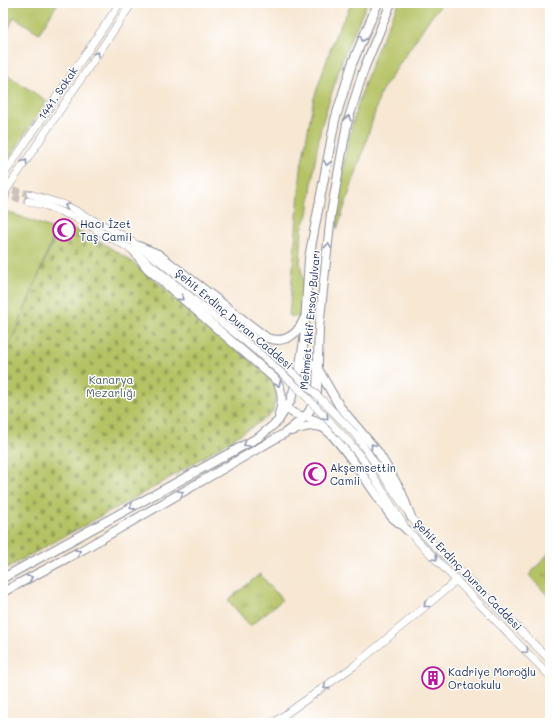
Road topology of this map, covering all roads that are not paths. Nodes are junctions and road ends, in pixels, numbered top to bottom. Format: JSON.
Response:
{"nodes":[{"id":1,"x":120,"y":3,"type":"edge"},
{"id":2,"x":132,"y":3,"type":"edge"},
{"id":3,"x":378,"y":3,"type":"edge"},
{"id":4,"x":392,"y":3,"type":"edge"},
{"id":5,"x":112,"y":14,"type":"junction"},
{"id":6,"x":120,"y":20,"type":"junction"},
{"id":7,"x":3,"y":176,"type":"edge"},
{"id":8,"x":3,"y":195,"type":"edge"},
{"id":9,"x":29,"y":197,"type":"tunnel mouth"},
{"id":10,"x":136,"y":248,"type":"junction"},
{"id":11,"x":306,"y":315,"type":"junction"},
{"id":12,"x":318,"y":369,"type":"junction"},
{"id":13,"x":299,"y":370,"type":"junction"},
{"id":14,"x":283,"y":401,"type":"junction"},
{"id":15,"x":287,"y":409,"type":"junction"},
{"id":16,"x":305,"y":417,"type":"junction"},
{"id":17,"x":278,"y":421,"type":"junction"},
{"id":18,"x":324,"y":428,"type":"junction"},
{"id":19,"x":285,"y":433,"type":"junction"},
{"id":20,"x":411,"y":517,"type":"junction"},
{"id":21,"x":407,"y":530,"type":"junction"},
{"id":22,"x":3,"y":578,"type":"edge"},
{"id":23,"x":457,"y":580,"type":"junction"},
{"id":24,"x":3,"y":592,"type":"edge"},
{"id":25,"x":550,"y":660,"type":"edge"},
{"id":26,"x":550,"y":676,"type":"edge"},
{"id":27,"x":272,"y":723,"type":"edge"}],
"edges":[{"from":1,"to":5,"type":"main road","name":"1441. Sokak"},
{"from":2,"to":6,"type":"main road","name":"1441. Sokak"},
{"from":3,"to":11,"type":"main road","name":"Mehmet Akif Ersoy Bulvarı","one_way":true},
{"from":12,"to":4,"type":"main road","name":"Mehmet Akif Ersoy Bulvarı","one_way":true},
{"from":5,"to":6,"type":"main road"},
{"from":5,"to":7,"type":"main road","name":"1441. Sokak"},
{"from":8,"to":6,"type":"main road","name":"1441. Sokak","one_way":true},
{"from":9,"to":10,"type":"main road","name":"Şehit Erdinç Duran Caddesi"},
{"from":10,"to":11,"type":"main road"},
{"from":10,"to":14,"type":"main road","one_way":true},
{"from":10,"to":20,"type":"main road","name":"Şehit Erdinç Duran Caddesi","bridge":true},
{"from":10,"to":21,"type":"main road","name":"Şehit Erdinç Duran Caddesi","one_way":true,"bridge":true},
{"from":11,"to":13,"type":"main road","name":"Mehmet Akif Ersoy Bulvarı"},
{"from":12,"to":13,"type":"main road"},
{"from":12,"to":16,"type":"main road","name":"Mehmet Akif Ersoy Bulvarı"},
{"from":20,"to":12,"type":"main road","one_way":true},
{"from":13,"to":15,"type":"main road","name":"Mehmet Akif Ersoy Bulvarı"},
{"from":14,"to":15,"type":"main road"},
{"from":14,"to":17,"type":"main road"},
{"from":15,"to":16,"type":"main road"},
{"from":15,"to":17,"type":"main road","name":"Mehmet Akif Ersoy Bulvarı"},
{"from":16,"to":18,"type":"main road"},
{"from":16,"to":19,"type":"main road","name":"Mehmet Akif Ersoy Bulvarı"},
{"from":17,"to":22,"type":"main road","name":"Mehmet Akif Ersoy Bulvarı","one_way":true},
{"from":18,"to":19,"type":"main road"},
{"from":18,"to":21,"type":"main road"},
{"from":24,"to":19,"type":"main road","name":"Mehmet Akif Ersoy Bulvarı","one_way":true},
{"from":20,"to":25,"type":"main road","name":"Şehit Erdinç Duran Caddesi"},
{"from":21,"to":23,"type":"main road","name":"Şehit Erdinç Duran Caddesi","one_way":true},
{"from":23,"to":26,"type":"main road","name":"Şehit Erdinç Duran Caddesi","one_way":true},
{"from":23,"to":27,"type":"main road","one_way":true}]}
